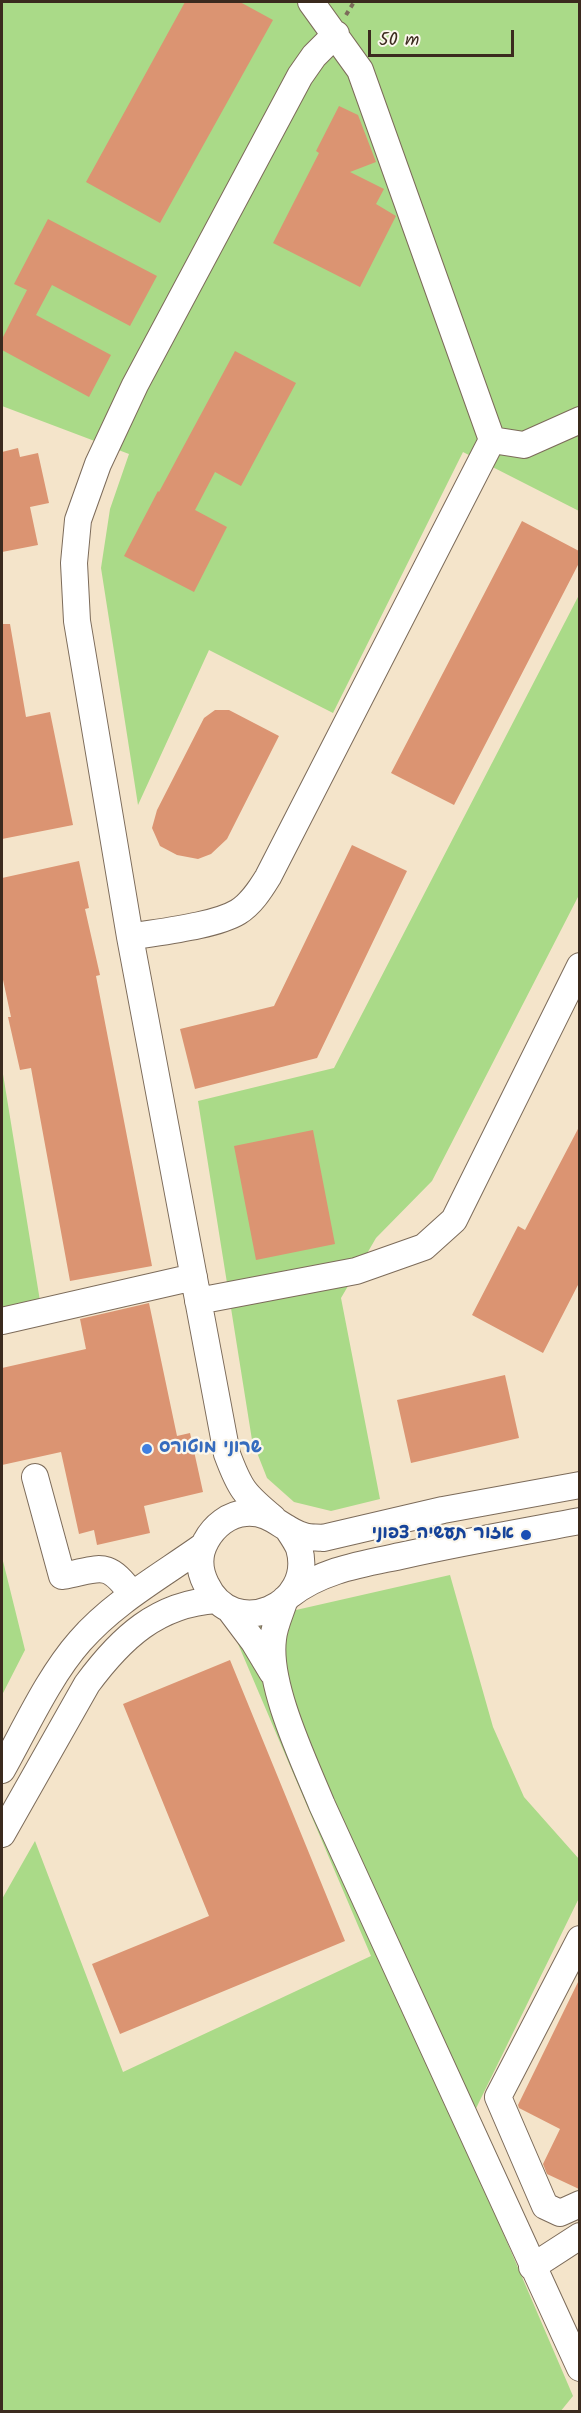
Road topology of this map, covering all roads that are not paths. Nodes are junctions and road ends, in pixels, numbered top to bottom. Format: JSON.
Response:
{"nodes":[{"id":1,"x":312,"y":2,"type":"edge"},
{"id":2,"x":336,"y":34,"type":"junction"},
{"id":3,"x":579,"y":420,"type":"edge"},
{"id":4,"x":492,"y":440,"type":"junction"},
{"id":5,"x":130,"y":937,"type":"junction"},
{"id":6,"x":579,"y":966,"type":"edge"},
{"id":7,"x":196,"y":1289,"type":"junction"},
{"id":8,"x":2,"y":1321,"type":"edge"},
{"id":9,"x":227,"y":1454,"type":"junction"},
{"id":10,"x":35,"y":1477,"type":"dead end"},
{"id":11,"x":579,"y":1485,"type":"edge"},
{"id":12,"x":579,"y":1521,"type":"edge"},
{"id":13,"x":280,"y":1523,"type":"junction"},
{"id":14,"x":207,"y":1538,"type":"junction"},
{"id":15,"x":132,"y":1594,"type":"junction"},
{"id":16,"x":287,"y":1597,"type":"junction"},
{"id":17,"x":223,"y":1605,"type":"junction"},
{"id":18,"x":277,"y":1680,"type":"junction"},
{"id":19,"x":2,"y":1770,"type":"edge"},
{"id":20,"x":2,"y":1834,"type":"edge"},
{"id":21,"x":579,"y":1939,"type":"edge"},
{"id":22,"x":579,"y":2204,"type":"edge"},
{"id":23,"x":579,"y":2236,"type":"edge"},
{"id":24,"x":532,"y":2267,"type":"junction"},
{"id":25,"x":579,"y":2368,"type":"edge"}],
"edges":[{"from":1,"to":2,"type":"street"},
{"from":2,"to":4,"type":"street"},
{"from":2,"to":5,"type":"street"},
{"from":3,"to":4,"type":"street"},
{"from":4,"to":5,"type":"street"},
{"from":5,"to":7,"type":"street"},
{"from":6,"to":7,"type":"street"},
{"from":7,"to":8,"type":"street"},
{"from":7,"to":9,"type":"street"},
{"from":9,"to":13,"type":"street"},
{"from":9,"to":14,"type":"street"},
{"from":10,"to":15,"type":"street"},
{"from":11,"to":13,"type":"street"},
{"from":12,"to":16,"type":"street"},
{"from":13,"to":14,"type":"street"},
{"from":13,"to":16,"type":"street"},
{"from":14,"to":15,"type":"street"},
{"from":14,"to":17,"type":"street"},
{"from":15,"to":19,"type":"street"},
{"from":16,"to":17,"type":"street"},
{"from":16,"to":18,"type":"street"},
{"from":17,"to":18,"type":"street"},
{"from":17,"to":20,"type":"street"},
{"from":18,"to":24,"type":"street"},
{"from":21,"to":22,"type":"street"},
{"from":23,"to":24,"type":"street"},
{"from":24,"to":25,"type":"street"}]}
